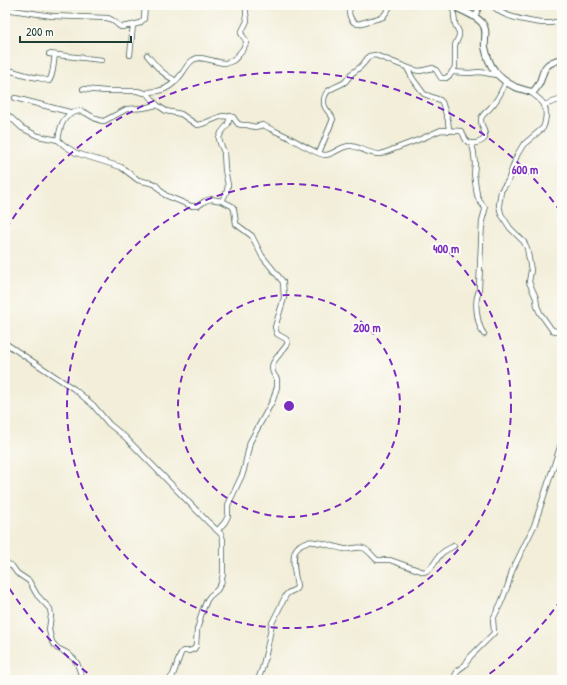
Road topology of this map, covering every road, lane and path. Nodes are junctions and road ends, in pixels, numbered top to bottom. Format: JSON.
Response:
{"nodes":[{"id":1,"x":145,"y":5,"type":"edge"},
{"id":2,"x":246,"y":5,"type":"edge"},
{"id":3,"x":352,"y":5,"type":"edge"},
{"id":4,"x":391,"y":5,"type":"edge"},
{"id":5,"x":480,"y":5,"type":"edge"},
{"id":6,"x":492,"y":5,"type":"edge"},
{"id":7,"x":451,"y":6,"type":"edge"},
{"id":8,"x":5,"y":9,"type":"edge"},
{"id":9,"x":475,"y":17,"type":"junction"},
{"id":10,"x":555,"y":22,"type":"dead end"},
{"id":11,"x":133,"y":25,"type":"junction"},
{"id":12,"x":49,"y":54,"type":"dead end"},
{"id":13,"x":55,"y":55,"type":"junction"},
{"id":14,"x":130,"y":55,"type":"dead end"},
{"id":15,"x":147,"y":55,"type":"dead end"},
{"id":16,"x":562,"y":59,"type":"edge"},
{"id":17,"x":102,"y":60,"type":"dead end"},
{"id":18,"x":407,"y":68,"type":"junction"},
{"id":19,"x":452,"y":72,"type":"junction"},
{"id":20,"x":497,"y":75,"type":"junction"},
{"id":21,"x":5,"y":76,"type":"edge"},
{"id":22,"x":176,"y":81,"type":"junction"},
{"id":23,"x":506,"y":82,"type":"junction"},
{"id":24,"x":83,"y":89,"type":"dead end"},
{"id":25,"x":529,"y":92,"type":"junction"},
{"id":26,"x":149,"y":94,"type":"junction"},
{"id":27,"x":15,"y":98,"type":"dead end"},
{"id":28,"x":562,"y":99,"type":"edge"},
{"id":29,"x":157,"y":105,"type":"junction"},
{"id":30,"x":544,"y":105,"type":"junction"},
{"id":31,"x":73,"y":113,"type":"junction"},
{"id":32,"x":5,"y":114,"type":"edge"},
{"id":33,"x":230,"y":116,"type":"junction"},
{"id":34,"x":449,"y":131,"type":"junction"},
{"id":35,"x":58,"y":140,"type":"junction"},
{"id":36,"x":471,"y":143,"type":"junction"},
{"id":37,"x":319,"y":153,"type":"junction"},
{"id":38,"x":222,"y":201,"type":"junction"},
{"id":39,"x":562,"y":331,"type":"edge"},
{"id":40,"x":484,"y":334,"type":"dead end"},
{"id":41,"x":5,"y":343,"type":"edge"},
{"id":42,"x":562,"y":441,"type":"edge"},
{"id":43,"x":218,"y":530,"type":"junction"},
{"id":44,"x":454,"y":546,"type":"dead end"},
{"id":45,"x":5,"y":562,"type":"edge"},
{"id":46,"x":83,"y":680,"type":"edge"},
{"id":47,"x":169,"y":680,"type":"edge"},
{"id":48,"x":258,"y":680,"type":"edge"},
{"id":49,"x":456,"y":680,"type":"edge"}],
"edges":[{"from":1,"to":11,"type":"street"},
{"from":2,"to":22,"type":"street"},
{"from":3,"to":4,"type":"street"},
{"from":5,"to":9,"type":"street"},
{"from":6,"to":10,"type":"street"},
{"from":7,"to":9,"type":"street"},
{"from":7,"to":19,"type":"street"},
{"from":8,"to":11,"type":"street"},
{"from":9,"to":20,"type":"street"},
{"from":11,"to":14,"type":"street"},
{"from":12,"to":13,"type":"street"},
{"from":13,"to":17,"type":"street"},
{"from":13,"to":21,"type":"street"},
{"from":15,"to":22,"type":"street"},
{"from":16,"to":25,"type":"street"},
{"from":18,"to":19,"type":"street"},
{"from":18,"to":34,"type":"street"},
{"from":18,"to":37,"type":"street"},
{"from":19,"to":20,"type":"street"},
{"from":20,"to":23,"type":"street"},
{"from":22,"to":26,"type":"street"},
{"from":23,"to":25,"type":"street"},
{"from":23,"to":36,"type":"street"},
{"from":24,"to":26,"type":"street"},
{"from":25,"to":30,"type":"street"},
{"from":26,"to":29,"type":"street"},
{"from":27,"to":31,"type":"street"},
{"from":28,"to":30,"type":"street"},
{"from":29,"to":31,"type":"street"},
{"from":29,"to":33,"type":"street"},
{"from":30,"to":39,"type":"street"},
{"from":31,"to":35,"type":"street"},
{"from":32,"to":35,"type":"street"},
{"from":33,"to":37,"type":"street"},
{"from":33,"to":38,"type":"street"},
{"from":34,"to":36,"type":"street"},
{"from":34,"to":37,"type":"street"},
{"from":35,"to":38,"type":"street"},
{"from":36,"to":40,"type":"street"},
{"from":38,"to":43,"type":"street"},
{"from":41,"to":43,"type":"street"},
{"from":42,"to":49,"type":"street"},
{"from":43,"to":47,"type":"street"},
{"from":44,"to":48,"type":"street"},
{"from":45,"to":46,"type":"street"}]}
